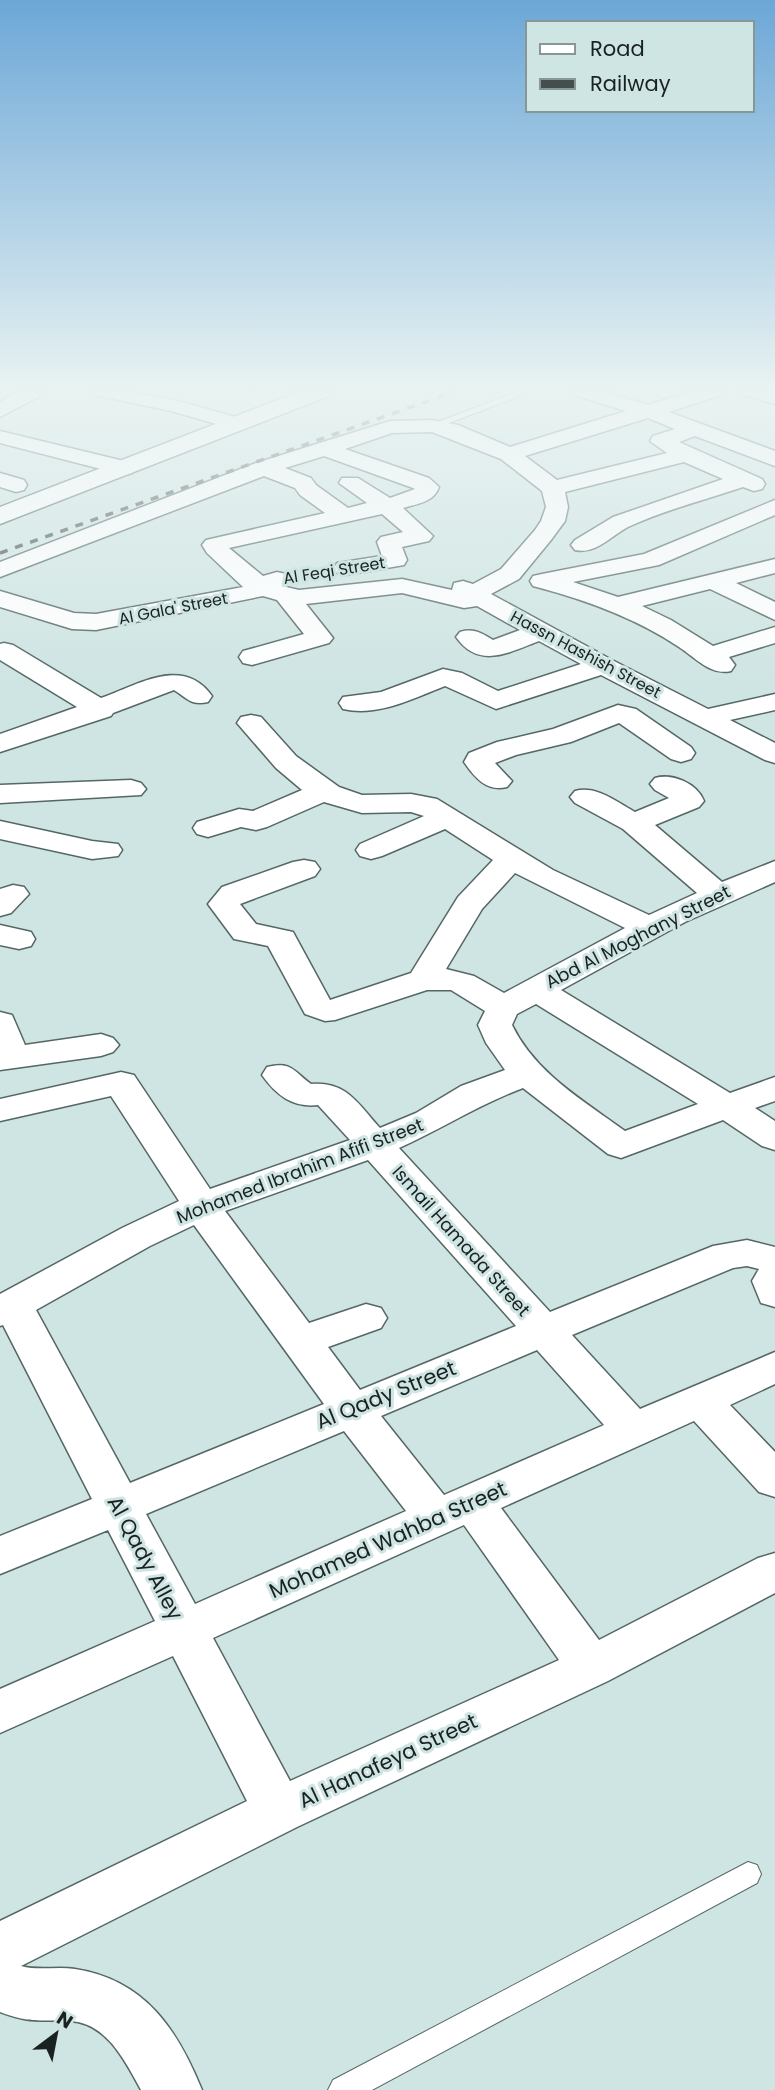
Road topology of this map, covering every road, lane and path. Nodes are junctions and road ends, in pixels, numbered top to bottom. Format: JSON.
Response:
{"nodes":[{"id":1,"x":553,"y":488,"type":"edge"},
{"id":2,"x":71,"y":489,"type":"edge"},
{"id":3,"x":211,"y":489,"type":"edge"},
{"id":4,"x":307,"y":489,"type":"edge"},
{"id":5,"x":359,"y":489,"type":"edge"},
{"id":6,"x":428,"y":489,"type":"edge"},
{"id":7,"x":667,"y":489,"type":"edge"},
{"id":8,"x":717,"y":489,"type":"edge"},
{"id":9,"x":752,"y":489,"type":"edge"},
{"id":10,"x":687,"y":499,"type":"junction"},
{"id":11,"x":387,"y":506,"type":"junction"},
{"id":12,"x":773,"y":506,"type":"edge"},
{"id":13,"x":343,"y":515,"type":"junction"},
{"id":14,"x":0,"y":516,"type":"edge"},
{"id":15,"x":707,"y":537,"type":"junction"},
{"id":16,"x":583,"y":545,"type":"dead end"},
{"id":17,"x":395,"y":560,"type":"junction"},
{"id":18,"x":768,"y":568,"type":"edge"},
{"id":19,"x":0,"y":570,"type":"edge"},
{"id":20,"x":510,"y":574,"type":"junction"},
{"id":21,"x":713,"y":581,"type":"junction"},
{"id":22,"x":542,"y":582,"type":"junction"},
{"id":23,"x":274,"y":592,"type":"junction"},
{"id":24,"x":478,"y":596,"type":"junction"},
{"id":25,"x":0,"y":599,"type":"edge"},
{"id":26,"x":620,"y":604,"type":"junction"},
{"id":27,"x":775,"y":612,"type":"edge"},
{"id":28,"x":84,"y":622,"type":"junction"},
{"id":29,"x":539,"y":632,"type":"junction"},
{"id":30,"x":775,"y":635,"type":"edge"},
{"id":31,"x":469,"y":637,"type":"dead end"},
{"id":32,"x":2,"y":652,"type":"edge"},
{"id":33,"x":252,"y":657,"type":"dead end"},
{"id":34,"x":603,"y":666,"type":"junction"},
{"id":35,"x":521,"y":671,"type":"dead end"},
{"id":36,"x":547,"y":685,"type":"junction"},
{"id":37,"x":198,"y":696,"type":"dead end"},
{"id":38,"x":775,"y":702,"type":"edge"},
{"id":39,"x":353,"y":704,"type":"dead end"},
{"id":40,"x":101,"y":710,"type":"junction"},
{"id":41,"x":701,"y":714,"type":"junction"},
{"id":42,"x":251,"y":723,"type":"dead end"},
{"id":43,"x":641,"y":726,"type":"junction"},
{"id":44,"x":0,"y":744,"type":"edge"},
{"id":45,"x":681,"y":753,"type":"dead end"},
{"id":46,"x":775,"y":754,"type":"edge"},
{"id":47,"x":496,"y":781,"type":"dead end"},
{"id":48,"x":665,"y":784,"type":"dead end"},
{"id":49,"x":131,"y":789,"type":"dead end"},
{"id":50,"x":325,"y":790,"type":"junction"},
{"id":51,"x":0,"y":794,"type":"edge"},
{"id":52,"x":585,"y":797,"type":"dead end"},
{"id":53,"x":445,"y":818,"type":"junction"},
{"id":54,"x":634,"y":823,"type":"junction"},
{"id":55,"x":208,"y":828,"type":"dead end"},
{"id":56,"x":0,"y":830,"type":"edge"},
{"id":57,"x":107,"y":850,"type":"dead end"},
{"id":58,"x":371,"y":850,"type":"dead end"},
{"id":59,"x":510,"y":860,"type":"junction"},
{"id":60,"x":304,"y":869,"type":"dead end"},
{"id":61,"x":769,"y":878,"type":"edge"},
{"id":62,"x":719,"y":895,"type":"junction"},
{"id":63,"x":650,"y":928,"type":"junction"},
{"id":64,"x":424,"y":979,"type":"junction"},
{"id":65,"x":536,"y":989,"type":"junction"},
{"id":66,"x":503,"y":1007,"type":"junction"},
{"id":67,"x":0,"y":1022,"type":"edge"},
{"id":68,"x":101,"y":1045,"type":"dead end"},
{"id":69,"x":5,"y":1058,"type":"edge"},
{"id":70,"x":527,"y":1073,"type":"junction"},
{"id":71,"x":280,"y":1075,"type":"dead end"},
{"id":72,"x":775,"y":1088,"type":"edge"},
{"id":73,"x":728,"y":1106,"type":"junction"},
{"id":74,"x":0,"y":1110,"type":"edge"},
{"id":75,"x":775,"y":1138,"type":"edge"},
{"id":76,"x":374,"y":1145,"type":"junction"},
{"id":77,"x":201,"y":1206,"type":"junction"},
{"id":78,"x":775,"y":1260,"type":"edge"},
{"id":79,"x":775,"y":1276,"type":"edge"},
{"id":80,"x":775,"y":1293,"type":"edge"},
{"id":81,"x":6,"y":1308,"type":"edge"},
{"id":82,"x":366,"y":1318,"type":"dead end"},
{"id":83,"x":543,"y":1330,"type":"junction"},
{"id":84,"x":301,"y":1341,"type":"junction"},
{"id":85,"x":775,"y":1367,"type":"edge"},
{"id":86,"x":700,"y":1400,"type":"junction"},
{"id":87,"x":351,"y":1409,"type":"junction"},
{"id":88,"x":633,"y":1429,"type":"junction"},
{"id":89,"x":775,"y":1480,"type":"edge"},
{"id":90,"x":117,"y":1508,"type":"junction"},
{"id":91,"x":454,"y":1510,"type":"junction"},
{"id":92,"x":0,"y":1556,"type":"edge"},
{"id":93,"x":775,"y":1571,"type":"edge"},
{"id":94,"x":184,"y":1630,"type":"junction"},
{"id":95,"x":591,"y":1667,"type":"junction"},
{"id":96,"x":0,"y":1712,"type":"edge"},
{"id":97,"x":279,"y":1811,"type":"junction"},
{"id":98,"x":748,"y":1874,"type":"dead end"},
{"id":99,"x":0,"y":1948,"type":"edge"},
{"id":100,"x":0,"y":1986,"type":"edge"},
{"id":101,"x":163,"y":2087,"type":"edge"},
{"id":102,"x":343,"y":2090,"type":"edge"}],
"edges":[{"from":1,"to":20,"type":"street"},
{"from":2,"to":14,"type":"main road"},
{"from":3,"to":19,"type":"street"},
{"from":4,"to":13,"type":"street"},
{"from":5,"to":11,"type":"street","name":"Al Feqi Street"},
{"from":6,"to":11,"type":"street"},
{"from":7,"to":10,"type":"street"},
{"from":8,"to":10,"type":"street"},
{"from":9,"to":12,"type":"street"},
{"from":10,"to":16,"type":"street"},
{"from":11,"to":13,"type":"street"},
{"from":11,"to":17,"type":"street","name":"Al Feqi Street"},
{"from":12,"to":15,"type":"street"},
{"from":13,"to":23,"type":"street"},
{"from":15,"to":18,"type":"street"},
{"from":15,"to":22,"type":"street"},
{"from":17,"to":23,"type":"street","name":"Al Feqi Street"},
{"from":17,"to":24,"type":"street","name":"Hassn Hashish Street"},
{"from":18,"to":21,"type":"street"},
{"from":20,"to":22,"type":"street"},
{"from":20,"to":24,"type":"street"},
{"from":21,"to":26,"type":"street"},
{"from":21,"to":27,"type":"street"},
{"from":22,"to":26,"type":"street"},
{"from":23,"to":24,"type":"street"},
{"from":23,"to":28,"type":"street","name":"Al Gala' Street"},
{"from":23,"to":33,"type":"street"},
{"from":24,"to":29,"type":"street","name":"Hassn Hashish Street"},
{"from":25,"to":28,"type":"street","name":"Al Gala' Street"},
{"from":26,"to":30,"type":"street"},
{"from":28,"to":32,"type":"street","name":"Al Gala' Street"},
{"from":29,"to":31,"type":"street"},
{"from":29,"to":34,"type":"street","name":"Hassn Hashish Street"},
{"from":32,"to":40,"type":"street"},
{"from":34,"to":36,"type":"street"},
{"from":34,"to":41,"type":"street","name":"Hassn Hashish Street"},
{"from":35,"to":36,"type":"street"},
{"from":36,"to":39,"type":"street"},
{"from":37,"to":40,"type":"street"},
{"from":38,"to":41,"type":"street"},
{"from":40,"to":44,"type":"street"},
{"from":41,"to":43,"type":"street"},
{"from":41,"to":46,"type":"street","name":"Hassn Hashish Street"},
{"from":42,"to":50,"type":"street"},
{"from":43,"to":45,"type":"street"},
{"from":43,"to":47,"type":"street"},
{"from":48,"to":54,"type":"street"},
{"from":49,"to":51,"type":"street"},
{"from":50,"to":53,"type":"street"},
{"from":50,"to":55,"type":"street"},
{"from":52,"to":54,"type":"street"},
{"from":53,"to":58,"type":"street"},
{"from":53,"to":59,"type":"street"},
{"from":54,"to":62,"type":"street"},
{"from":56,"to":57,"type":"street"},
{"from":59,"to":63,"type":"street"},
{"from":59,"to":64,"type":"street"},
{"from":60,"to":64,"type":"street"},
{"from":61,"to":62,"type":"street","name":"Abd Al Moghany Street"},
{"from":62,"to":63,"type":"street","name":"Abd Al Moghany Street"},
{"from":63,"to":65,"type":"street","name":"Abd Al Moghany Street"},
{"from":64,"to":66,"type":"street"},
{"from":65,"to":66,"type":"street","name":"Abd Al Moghany Street"},
{"from":65,"to":73,"type":"street"},
{"from":66,"to":70,"type":"street"},
{"from":67,"to":69,"type":"street"},
{"from":68,"to":69,"type":"street"},
{"from":70,"to":73,"type":"street"},
{"from":70,"to":76,"type":"street","name":"Mohamed Ibrahim Afifi Street"},
{"from":71,"to":76,"type":"street","name":"Ismail Hamada Street"},
{"from":72,"to":73,"type":"street"},
{"from":73,"to":75,"type":"street"},
{"from":74,"to":77,"type":"street"},
{"from":76,"to":77,"type":"street","name":"Mohamed Ibrahim Afifi Street"},
{"from":76,"to":83,"type":"street","name":"Ismail Hamada Street"},
{"from":77,"to":81,"type":"street","name":"Mohamed Ibrahim Afifi Street"},
{"from":77,"to":84,"type":"street"},
{"from":78,"to":83,"type":"street","name":"Al Qady Street"},
{"from":79,"to":80,"type":"street"},
{"from":81,"to":90,"type":"street","name":"Al Qady Alley"},
{"from":82,"to":84,"type":"street"},
{"from":83,"to":87,"type":"street","name":"Al Qady Street"},
{"from":83,"to":88,"type":"street","name":"Ismail Hamada Street"},
{"from":84,"to":87,"type":"street"},
{"from":85,"to":86,"type":"street","name":"Mohamed Wahba Street"},
{"from":86,"to":88,"type":"street","name":"Mohamed Wahba Street"},
{"from":86,"to":89,"type":"street"},
{"from":87,"to":90,"type":"street","name":"Al Qady Street"},
{"from":87,"to":91,"type":"street"},
{"from":88,"to":91,"type":"street","name":"Mohamed Wahba Street"},
{"from":90,"to":92,"type":"street","name":"Al Qady Street"},
{"from":90,"to":94,"type":"street","name":"Al Qady Alley"},
{"from":91,"to":94,"type":"street","name":"Mohamed Wahba Street"},
{"from":91,"to":95,"type":"street"},
{"from":93,"to":95,"type":"street","name":"Al Hanafeya Street"},
{"from":94,"to":96,"type":"street","name":"Mohamed Wahba Street"},
{"from":94,"to":97,"type":"street","name":"Al Qady Alley"},
{"from":95,"to":97,"type":"street","name":"Al Hanafeya Street"},
{"from":97,"to":99,"type":"street","name":"Al Hanafeya Street"},
{"from":98,"to":102,"type":"lane"},
{"from":100,"to":101,"type":"street"}]}
